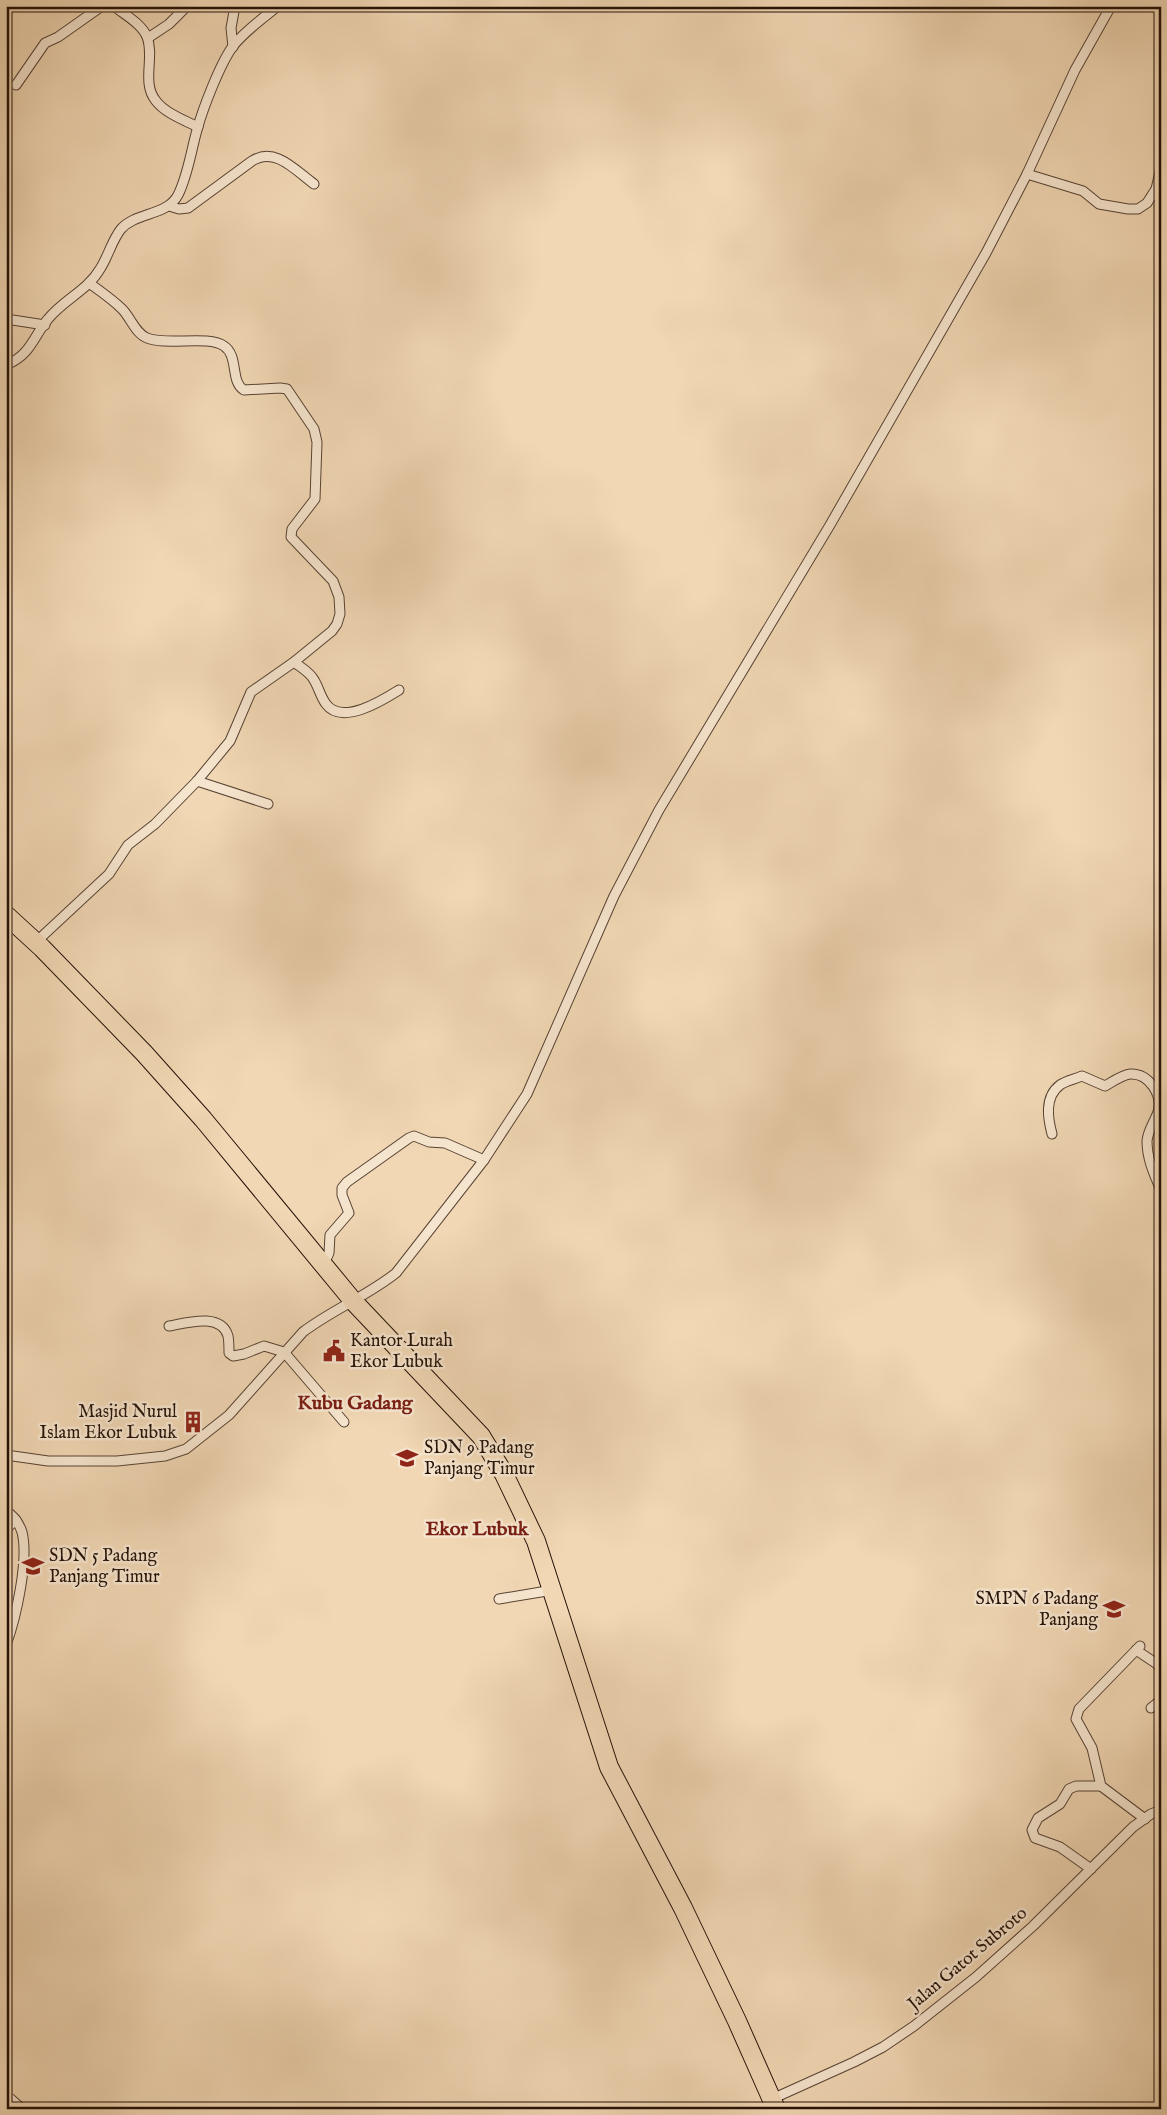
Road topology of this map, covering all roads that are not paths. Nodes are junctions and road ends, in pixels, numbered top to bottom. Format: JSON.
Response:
{"nodes":[{"id":1,"x":102,"y":6,"type":"edge"},
{"id":2,"x":114,"y":6,"type":"edge"},
{"id":3,"x":187,"y":6,"type":"edge"},
{"id":4,"x":235,"y":6,"type":"edge"},
{"id":5,"x":278,"y":6,"type":"edge"},
{"id":6,"x":1111,"y":6,"type":"edge"},
{"id":7,"x":148,"y":38,"type":"junction"},
{"id":8,"x":233,"y":46,"type":"junction"},
{"id":9,"x":16,"y":85,"type":"dead end"},
{"id":10,"x":198,"y":127,"type":"junction"},
{"id":11,"x":1027,"y":174,"type":"junction"},
{"id":12,"x":1160,"y":174,"type":"edge"},
{"id":13,"x":314,"y":184,"type":"dead end"},
{"id":14,"x":169,"y":206,"type":"junction"},
{"id":15,"x":89,"y":283,"type":"junction"},
{"id":16,"x":6,"y":320,"type":"edge"},
{"id":17,"x":45,"y":325,"type":"junction"},
{"id":18,"x":6,"y":365,"type":"edge"},
{"id":19,"x":294,"y":662,"type":"junction"},
{"id":20,"x":399,"y":690,"type":"dead end"},
{"id":21,"x":197,"y":781,"type":"junction"},
{"id":22,"x":268,"y":804,"type":"dead end"},
{"id":23,"x":6,"y":915,"type":"edge"},
{"id":24,"x":36,"y":942,"type":"junction"},
{"id":25,"x":1052,"y":1134,"type":"dead end"},
{"id":26,"x":484,"y":1160,"type":"junction"},
{"id":27,"x":1161,"y":1190,"type":"edge"},
{"id":28,"x":323,"y":1266,"type":"junction"},
{"id":29,"x":354,"y":1302,"type":"junction"},
{"id":30,"x":169,"y":1326,"type":"dead end"},
{"id":31,"x":284,"y":1352,"type":"junction"},
{"id":32,"x":344,"y":1422,"type":"dead end"},
{"id":33,"x":6,"y":1455,"type":"edge"},
{"id":34,"x":6,"y":1511,"type":"edge"},
{"id":35,"x":16,"y":1520,"type":"junction"},
{"id":36,"x":6,"y":1529,"type":"edge"},
{"id":37,"x":553,"y":1590,"type":"junction"},
{"id":38,"x":499,"y":1599,"type":"dead end"},
{"id":39,"x":6,"y":1646,"type":"edge"},
{"id":40,"x":1161,"y":1670,"type":"edge"},
{"id":41,"x":1161,"y":1700,"type":"edge"},
{"id":42,"x":1151,"y":1708,"type":"dead end"},
{"id":43,"x":1101,"y":1786,"type":"junction"},
{"id":44,"x":1161,"y":1810,"type":"edge"},
{"id":45,"x":1145,"y":1818,"type":"junction"},
{"id":46,"x":1091,"y":1869,"type":"junction"},
{"id":47,"x":6,"y":2097,"type":"edge"},
{"id":48,"x":774,"y":2104,"type":"edge"},
{"id":49,"x":22,"y":2109,"type":"edge"}],
"edges":[{"from":1,"to":9,"type":"street"},
{"from":2,"to":7,"type":"street"},
{"from":3,"to":7,"type":"street"},
{"from":4,"to":8,"type":"street"},
{"from":5,"to":8,"type":"street"},
{"from":6,"to":11,"type":"street"},
{"from":7,"to":10,"type":"street"},
{"from":8,"to":10,"type":"street"},
{"from":10,"to":14,"type":"street"},
{"from":11,"to":12,"type":"street"},
{"from":11,"to":26,"type":"street"},
{"from":13,"to":14,"type":"street"},
{"from":14,"to":15,"type":"street"},
{"from":15,"to":17,"type":"street"},
{"from":15,"to":19,"type":"street"},
{"from":16,"to":17,"type":"street"},
{"from":17,"to":18,"type":"street"},
{"from":19,"to":20,"type":"street"},
{"from":19,"to":21,"type":"street"},
{"from":21,"to":22,"type":"street"},
{"from":21,"to":24,"type":"street"},
{"from":23,"to":24,"type":"highway"},
{"from":24,"to":28,"type":"highway"},
{"from":25,"to":27,"type":"street"},
{"from":26,"to":28,"type":"street"},
{"from":26,"to":29,"type":"street"},
{"from":28,"to":29,"type":"highway"},
{"from":29,"to":31,"type":"street"},
{"from":29,"to":37,"type":"highway"},
{"from":30,"to":31,"type":"street"},
{"from":31,"to":32,"type":"street"},
{"from":31,"to":33,"type":"street"},
{"from":34,"to":35,"type":"street"},
{"from":35,"to":36,"type":"street"},
{"from":35,"to":39,"type":"street"},
{"from":37,"to":38,"type":"street"},
{"from":37,"to":48,"type":"highway"},
{"from":40,"to":43,"type":"street"},
{"from":41,"to":42,"type":"street"},
{"from":43,"to":45,"type":"street"},
{"from":43,"to":46,"type":"street"},
{"from":44,"to":45,"type":"street","name":"Jalan Gatot Subroto"},
{"from":45,"to":46,"type":"street","name":"Jalan Gatot Subroto"},
{"from":46,"to":48,"type":"street","name":"Jalan Gatot Subroto"},
{"from":47,"to":49,"type":"street"}]}
